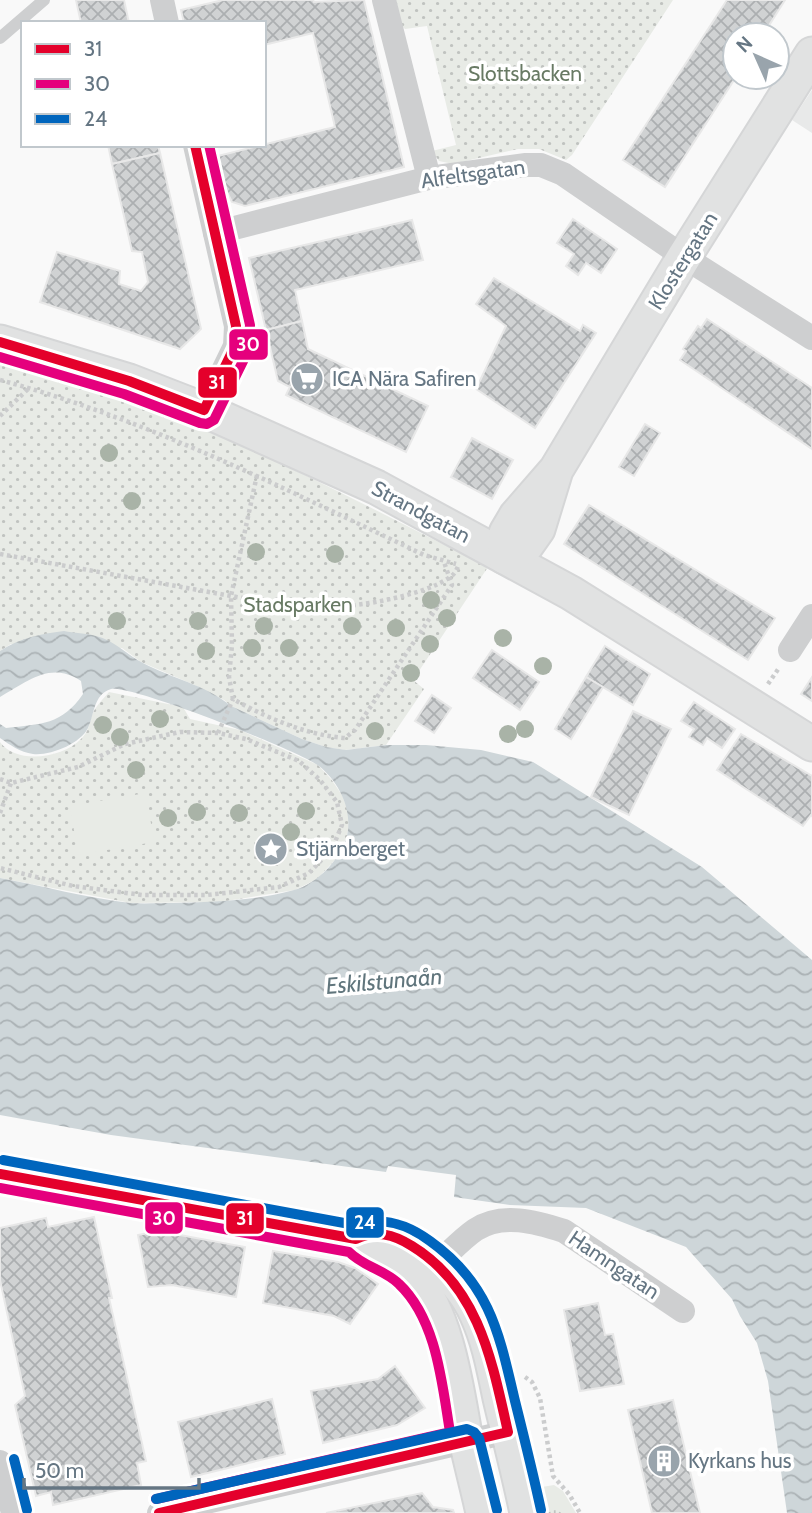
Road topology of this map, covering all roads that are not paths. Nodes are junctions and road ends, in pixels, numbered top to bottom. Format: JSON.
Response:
{"nodes":[{"id":1,"x":44,"y":0,"type":"edge"},
{"id":2,"x":162,"y":0,"type":"edge"},
{"id":3,"x":384,"y":0,"type":"edge"},
{"id":4,"x":167,"y":21,"type":"edge"},
{"id":5,"x":0,"y":38,"type":"edge"},
{"id":6,"x":812,"y":54,"type":"edge"},
{"id":7,"x":195,"y":147,"type":"edge"},
{"id":8,"x":429,"y":178,"type":"junction"},
{"id":9,"x":215,"y":233,"type":"junction"},
{"id":10,"x":684,"y":257,"type":"junction"},
{"id":11,"x":812,"y":338,"type":"edge"},
{"id":12,"x":0,"y":342,"type":"edge"},
{"id":13,"x":204,"y":410,"type":"junction"},
{"id":14,"x":505,"y":556,"type":"junction"},
{"id":15,"x":812,"y":616,"type":"edge"},
{"id":16,"x":790,"y":650,"type":"dead end"},
{"id":17,"x":812,"y":744,"type":"edge"},
{"id":18,"x":0,"y":1174,"type":"edge"},
{"id":19,"x":428,"y":1274,"type":"junction"},
{"id":20,"x":683,"y":1311,"type":"dead end"},
{"id":21,"x":508,"y":1432,"type":"junction"},
{"id":22,"x":467,"y":1443,"type":"junction"},
{"id":23,"x":0,"y":1462,"type":"edge"},
{"id":24,"x":13,"y":1513,"type":"edge"},
{"id":25,"x":159,"y":1513,"type":"edge"},
{"id":26,"x":483,"y":1513,"type":"edge"},
{"id":27,"x":527,"y":1513,"type":"edge"}],
"edges":[{"from":1,"to":5,"type":"lane"},
{"from":2,"to":4,"type":"street"},
{"from":3,"to":8,"type":"street"},
{"from":6,"to":10,"type":"street","name":"Klostergatan"},
{"from":7,"to":9,"type":"street"},
{"from":8,"to":9,"type":"street","name":"Alfeltsgatan"},
{"from":8,"to":10,"type":"street","name":"Alfeltsgatan"},
{"from":9,"to":13,"type":"street"},
{"from":10,"to":11,"type":"street","name":"Alfeltsgatan"},
{"from":10,"to":14,"type":"street","name":"Klostergatan"},
{"from":12,"to":13,"type":"street","name":"Strandgatan"},
{"from":13,"to":14,"type":"street","name":"Strandgatan"},
{"from":14,"to":17,"type":"street","name":"Strandgatan"},
{"from":15,"to":16,"type":"street"},
{"from":18,"to":19,"type":"street"},
{"from":19,"to":20,"type":"street","name":"Hamngatan"},
{"from":19,"to":21,"type":"street"},
{"from":19,"to":22,"type":"street"},
{"from":21,"to":22,"type":"street"},
{"from":21,"to":27,"type":"street"},
{"from":22,"to":25,"type":"street"},
{"from":22,"to":26,"type":"street"},
{"from":23,"to":24,"type":"street"}]}
